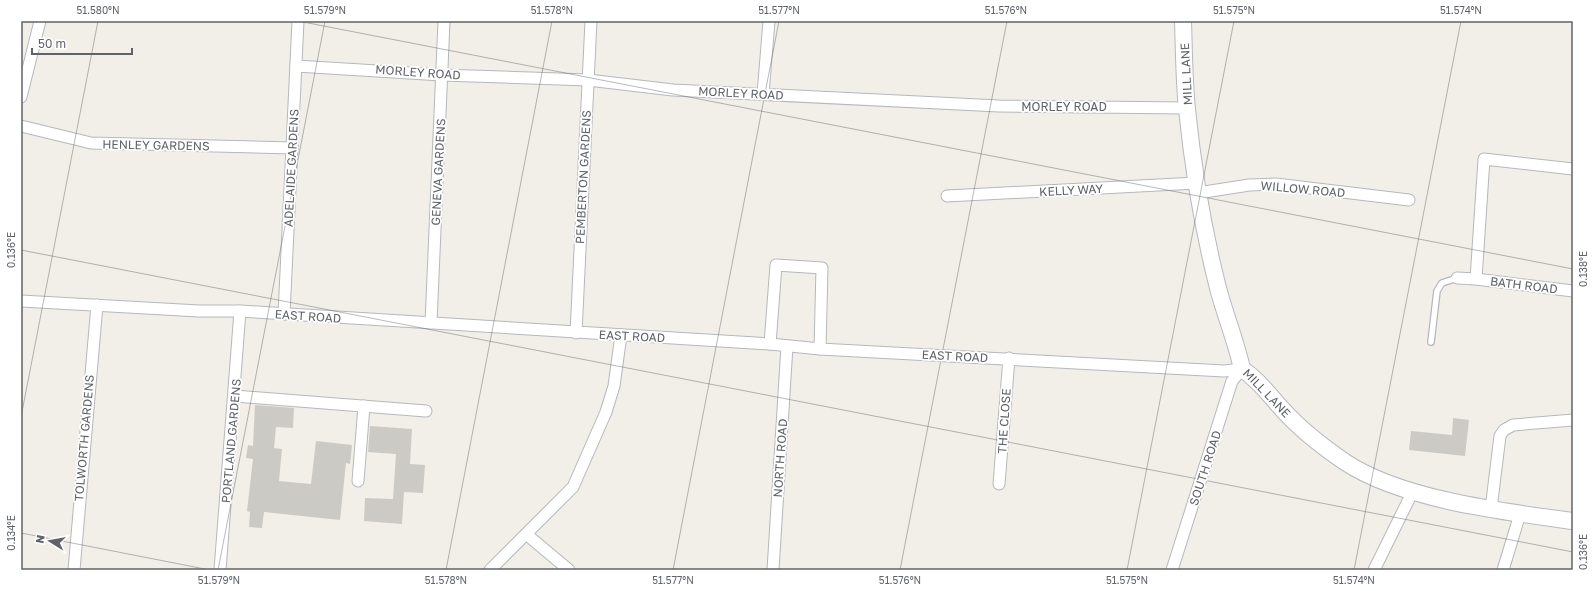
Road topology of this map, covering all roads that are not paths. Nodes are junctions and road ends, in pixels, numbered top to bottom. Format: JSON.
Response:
{"nodes":[{"id":1,"x":40,"y":21,"type":"edge"},
{"id":2,"x":298,"y":21,"type":"edge"},
{"id":3,"x":444,"y":21,"type":"edge"},
{"id":4,"x":591,"y":21,"type":"edge"},
{"id":5,"x":769,"y":21,"type":"edge"},
{"id":6,"x":1183,"y":21,"type":"edge"},
{"id":7,"x":296,"y":66,"type":"junction"},
{"id":8,"x":442,"y":74,"type":"junction"},
{"id":9,"x":588,"y":80,"type":"junction"},
{"id":10,"x":763,"y":94,"type":"junction"},
{"id":11,"x":21,"y":97,"type":"edge"},
{"id":12,"x":1187,"y":108,"type":"junction"},
{"id":13,"x":21,"y":126,"type":"edge"},
{"id":14,"x":292,"y":148,"type":"junction"},
{"id":15,"x":1573,"y":169,"type":"edge"},
{"id":16,"x":1197,"y":188,"type":"junction"},
{"id":17,"x":947,"y":196,"type":"dead end"},
{"id":18,"x":1409,"y":200,"type":"dead end"},
{"id":19,"x":1457,"y":278,"type":"joint"},
{"id":20,"x":1476,"y":279,"type":"junction"},
{"id":21,"x":1573,"y":291,"type":"edge"},
{"id":22,"x":21,"y":301,"type":"edge"},
{"id":23,"x":97,"y":305,"type":"junction"},
{"id":24,"x":240,"y":311,"type":"junction"},
{"id":25,"x":284,"y":314,"type":"junction"},
{"id":26,"x":431,"y":323,"type":"junction"},
{"id":27,"x":576,"y":333,"type":"junction"},
{"id":28,"x":622,"y":335,"type":"junction"},
{"id":29,"x":1431,"y":342,"type":"dead end"},
{"id":30,"x":770,"y":344,"type":"junction"},
{"id":31,"x":787,"y":346,"type":"junction"},
{"id":32,"x":820,"y":349,"type":"junction"},
{"id":33,"x":1009,"y":358,"type":"junction"},
{"id":34,"x":1242,"y":369,"type":"junction"},
{"id":35,"x":235,"y":396,"type":"junction"},
{"id":36,"x":364,"y":406,"type":"junction"},
{"id":37,"x":426,"y":412,"type":"dead end"},
{"id":38,"x":1573,"y":420,"type":"edge"},
{"id":39,"x":358,"y":481,"type":"dead end"},
{"id":40,"x":999,"y":484,"type":"dead end"},
{"id":41,"x":1413,"y":491,"type":"junction"},
{"id":42,"x":1491,"y":509,"type":"junction"},
{"id":43,"x":1520,"y":514,"type":"junction"},
{"id":44,"x":1573,"y":521,"type":"edge"},
{"id":45,"x":526,"y":534,"type":"junction"},
{"id":46,"x":74,"y":570,"type":"edge"},
{"id":47,"x":220,"y":570,"type":"edge"},
{"id":48,"x":490,"y":570,"type":"edge"},
{"id":49,"x":569,"y":570,"type":"edge"},
{"id":50,"x":773,"y":570,"type":"edge"},
{"id":51,"x":1172,"y":570,"type":"edge"},
{"id":52,"x":1374,"y":570,"type":"edge"},
{"id":53,"x":1503,"y":570,"type":"edge"}],
"edges":[{"from":1,"to":11,"type":"street"},
{"from":2,"to":7,"type":"street","name":"ADELAIDE GARDENS"},
{"from":3,"to":8,"type":"street","name":"GENEVA GARDENS"},
{"from":4,"to":9,"type":"street","name":"PEMBERTON GARDENS"},
{"from":5,"to":10,"type":"street"},
{"from":6,"to":12,"type":"street","name":"MILL LANE"},
{"from":7,"to":8,"type":"street","name":"MORLEY ROAD"},
{"from":7,"to":14,"type":"street","name":"ADELAIDE GARDENS"},
{"from":8,"to":9,"type":"street","name":"MORLEY ROAD"},
{"from":8,"to":26,"type":"street","name":"GENEVA GARDENS"},
{"from":9,"to":10,"type":"street","name":"MORLEY ROAD"},
{"from":9,"to":27,"type":"street","name":"PEMBERTON GARDENS"},
{"from":10,"to":12,"type":"street","name":"MORLEY ROAD"},
{"from":12,"to":16,"type":"street","name":"MILL LANE"},
{"from":13,"to":14,"type":"street","name":"HENLEY GARDENS"},
{"from":14,"to":25,"type":"street","name":"ADELAIDE GARDENS"},
{"from":15,"to":20,"type":"street"},
{"from":16,"to":17,"type":"street","name":"KELLY WAY"},
{"from":16,"to":18,"type":"street","name":"WILLOW ROAD"},
{"from":16,"to":34,"type":"street","name":"MILL LANE"},
{"from":19,"to":20,"type":"street","name":"BATH ROAD"},
{"from":19,"to":29,"type":"lane"},
{"from":20,"to":21,"type":"street","name":"BATH ROAD"},
{"from":22,"to":23,"type":"street","name":"EAST ROAD"},
{"from":23,"to":24,"type":"street","name":"EAST ROAD"},
{"from":23,"to":46,"type":"street","name":"TOLWORTH GARDENS"},
{"from":24,"to":25,"type":"street","name":"EAST ROAD"},
{"from":24,"to":35,"type":"street","name":"PORTLAND GARDENS"},
{"from":25,"to":26,"type":"street","name":"EAST ROAD"},
{"from":26,"to":27,"type":"street","name":"EAST ROAD"},
{"from":27,"to":28,"type":"street","name":"EAST ROAD"},
{"from":28,"to":30,"type":"street","name":"EAST ROAD"},
{"from":28,"to":45,"type":"street"},
{"from":30,"to":31,"type":"street","name":"EAST ROAD"},
{"from":30,"to":32,"type":"street"},
{"from":31,"to":32,"type":"street","name":"EAST ROAD"},
{"from":31,"to":50,"type":"street","name":"NORTH ROAD"},
{"from":32,"to":33,"type":"street","name":"EAST ROAD"},
{"from":33,"to":34,"type":"street","name":"EAST ROAD"},
{"from":33,"to":40,"type":"street","name":"THE CLOSE"},
{"from":34,"to":41,"type":"street","name":"MILL LANE"},
{"from":34,"to":51,"type":"street","name":"SOUTH ROAD"},
{"from":35,"to":36,"type":"street"},
{"from":35,"to":47,"type":"street","name":"PORTLAND GARDENS"},
{"from":36,"to":37,"type":"street"},
{"from":36,"to":39,"type":"street"},
{"from":38,"to":42,"type":"street"},
{"from":41,"to":42,"type":"street","name":"MILL LANE"},
{"from":41,"to":52,"type":"street"},
{"from":42,"to":43,"type":"street","name":"MILL LANE"},
{"from":43,"to":44,"type":"street","name":"MILL LANE"},
{"from":43,"to":53,"type":"street"},
{"from":45,"to":48,"type":"street"},
{"from":45,"to":49,"type":"street"}]}
